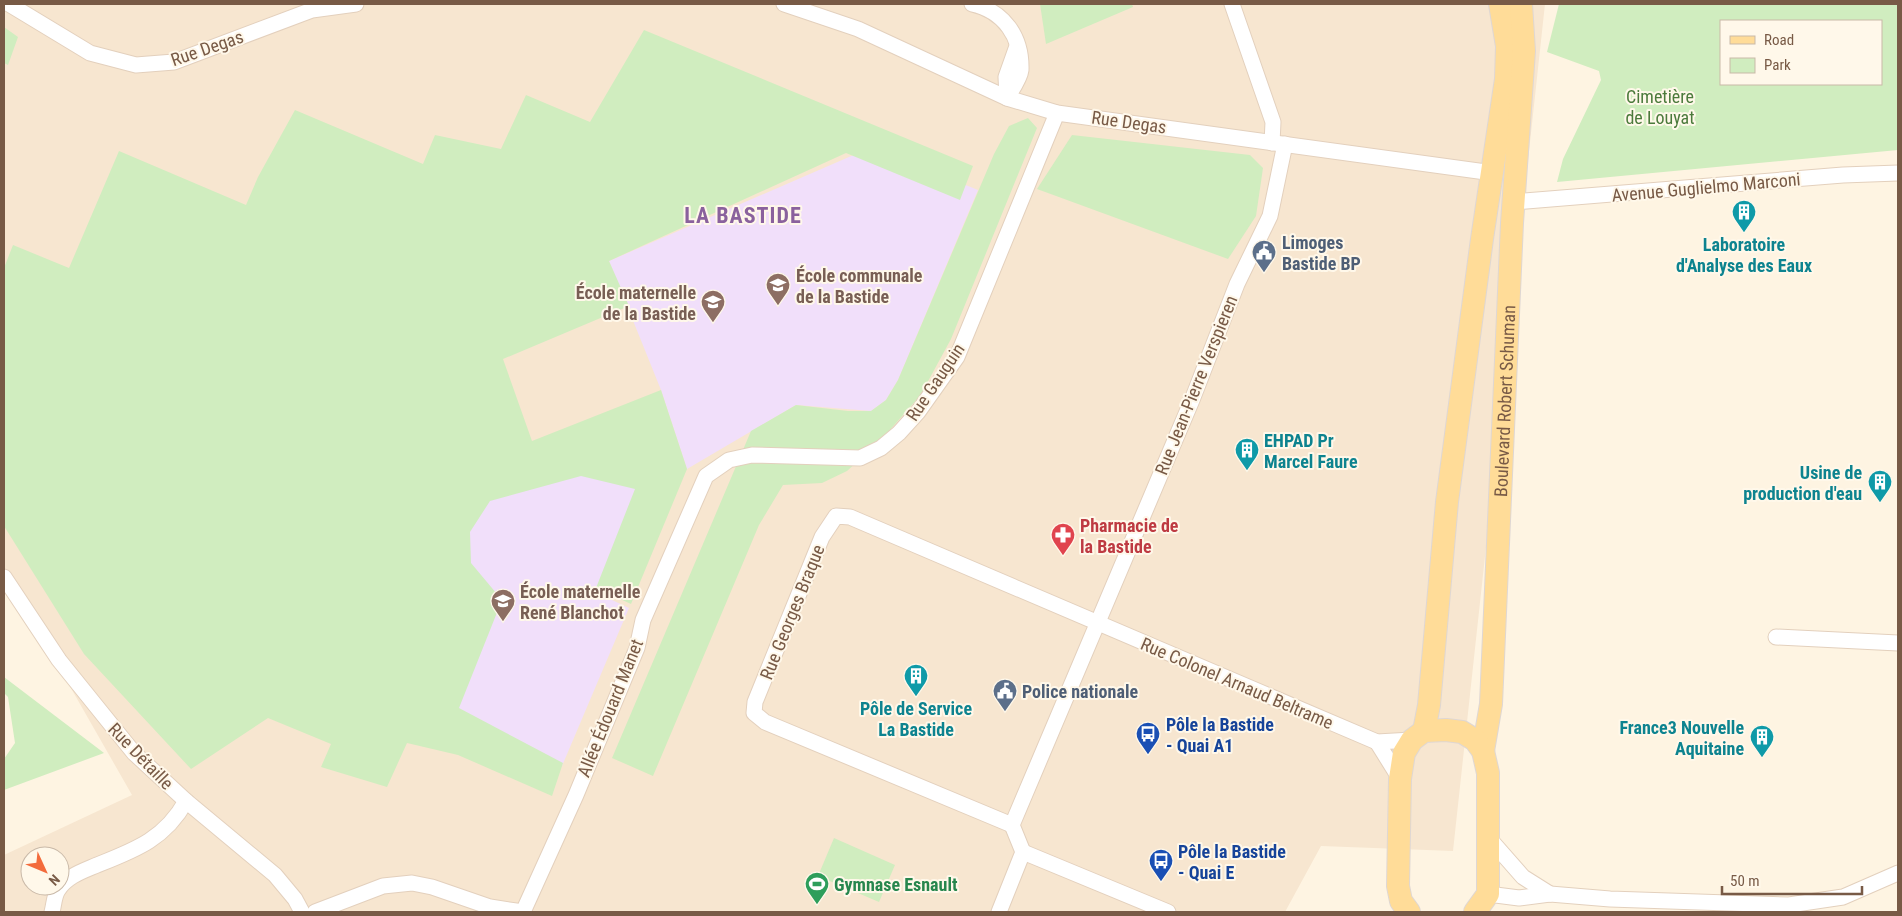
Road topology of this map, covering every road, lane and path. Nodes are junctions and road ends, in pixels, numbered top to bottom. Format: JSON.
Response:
{"nodes":[{"id":1,"x":9,"y":4,"type":"edge"},
{"id":2,"x":356,"y":4,"type":"edge"},
{"id":3,"x":784,"y":4,"type":"edge"},
{"id":4,"x":972,"y":4,"type":"edge"},
{"id":5,"x":1232,"y":4,"type":"edge"},
{"id":6,"x":1500,"y":4,"type":"edge"},
{"id":7,"x":1521,"y":4,"type":"edge"},
{"id":8,"x":311,"y":7,"type":"edge"},
{"id":9,"x":1007,"y":98,"type":"junction"},
{"id":10,"x":1057,"y":113,"type":"junction"},
{"id":11,"x":1279,"y":143,"type":"junction"},
{"id":12,"x":1898,"y":173,"type":"edge"},
{"id":13,"x":1492,"y":182,"type":"junction"},
{"id":14,"x":1513,"y":202,"type":"junction"},
{"id":15,"x":706,"y":476,"type":"joint"},
{"id":16,"x":4,"y":577,"type":"edge"},
{"id":17,"x":1098,"y":624,"type":"junction"},
{"id":18,"x":1776,"y":637,"type":"dead end"},
{"id":19,"x":1898,"y":642,"type":"edge"},
{"id":20,"x":1418,"y":735,"type":"junction"},
{"id":21,"x":1377,"y":742,"type":"junction"},
{"id":22,"x":1483,"y":751,"type":"junction"},
{"id":23,"x":1400,"y":779,"type":"junction"},
{"id":24,"x":186,"y":801,"type":"junction"},
{"id":25,"x":1012,"y":825,"type":"junction"},
{"id":26,"x":1487,"y":836,"type":"junction"},
{"id":27,"x":1023,"y":852,"type":"junction"},
{"id":28,"x":1898,"y":873,"type":"edge"},
{"id":29,"x":1488,"y":894,"type":"junction"},
{"id":30,"x":1550,"y":894,"type":"junction"},
{"id":31,"x":1408,"y":911,"type":"edge"},
{"id":32,"x":52,"y":912,"type":"edge"},
{"id":33,"x":302,"y":912,"type":"edge"},
{"id":34,"x":315,"y":912,"type":"edge"},
{"id":35,"x":524,"y":912,"type":"edge"},
{"id":36,"x":999,"y":912,"type":"edge"},
{"id":37,"x":1168,"y":912,"type":"edge"},
{"id":38,"x":1475,"y":912,"type":"edge"}],
"edges":[{"from":1,"to":8,"type":"street","name":"Rue Degas"},
{"from":2,"to":8,"type":"street","name":"Rue Degas"},
{"from":3,"to":9,"type":"street","name":"Rue Degas"},
{"from":4,"to":9,"type":"street"},
{"from":5,"to":11,"type":"street","name":"Rue Jean-Pierre Verspieren"},
{"from":6,"to":13,"type":"main road","name":"Boulevard Robert Schuman"},
{"from":7,"to":14,"type":"main road","name":"Boulevard Robert Schuman"},
{"from":9,"to":10,"type":"street","name":"Rue Degas"},
{"from":10,"to":11,"type":"street","name":"Rue Degas"},
{"from":10,"to":15,"type":"street","name":"Rue Gauguin"},
{"from":11,"to":13,"type":"street","name":"Rue Degas"},
{"from":11,"to":17,"type":"street","name":"Rue Jean-Pierre Verspieren"},
{"from":12,"to":14,"type":"street","name":"Avenue Guglielmo Marconi"},
{"from":13,"to":20,"type":"main road","name":"Boulevard Robert Schuman"},
{"from":14,"to":22,"type":"main road","name":"Boulevard Robert Schuman"},
{"from":15,"to":35,"type":"street","name":"Allée Édouard Manet"},
{"from":16,"to":24,"type":"street","name":"Rue Détaille"},
{"from":17,"to":21,"type":"street","name":"Rue Colonel Arnaud Beltrame"},
{"from":17,"to":25,"type":"street","name":"Rue Jean-Pierre Verspieren"},
{"from":17,"to":25,"type":"street","name":"Rue Georges Braque"},
{"from":18,"to":19,"type":"street"},
{"from":20,"to":21,"type":"street","name":"Rue Colonel Arnaud Beltrame"},
{"from":20,"to":22,"type":"main road"},
{"from":20,"to":23,"type":"main road","name":"Boulevard Robert Schuman"},
{"from":21,"to":23,"type":"street"},
{"from":22,"to":26,"type":"main road"},
{"from":23,"to":31,"type":"main road","name":"Boulevard Robert Schuman"},
{"from":24,"to":32,"type":"street"},
{"from":24,"to":33,"type":"street","name":"Rue Détaille"},
{"from":25,"to":27,"type":"street"},
{"from":26,"to":29,"type":"main road"},
{"from":26,"to":30,"type":"street"},
{"from":27,"to":36,"type":"street"},
{"from":27,"to":37,"type":"street"},
{"from":28,"to":30,"type":"street"},
{"from":29,"to":30,"type":"street"},
{"from":29,"to":38,"type":"main road"},
{"from":34,"to":35,"type":"street","name":"Allée Édouard Manet"}]}
